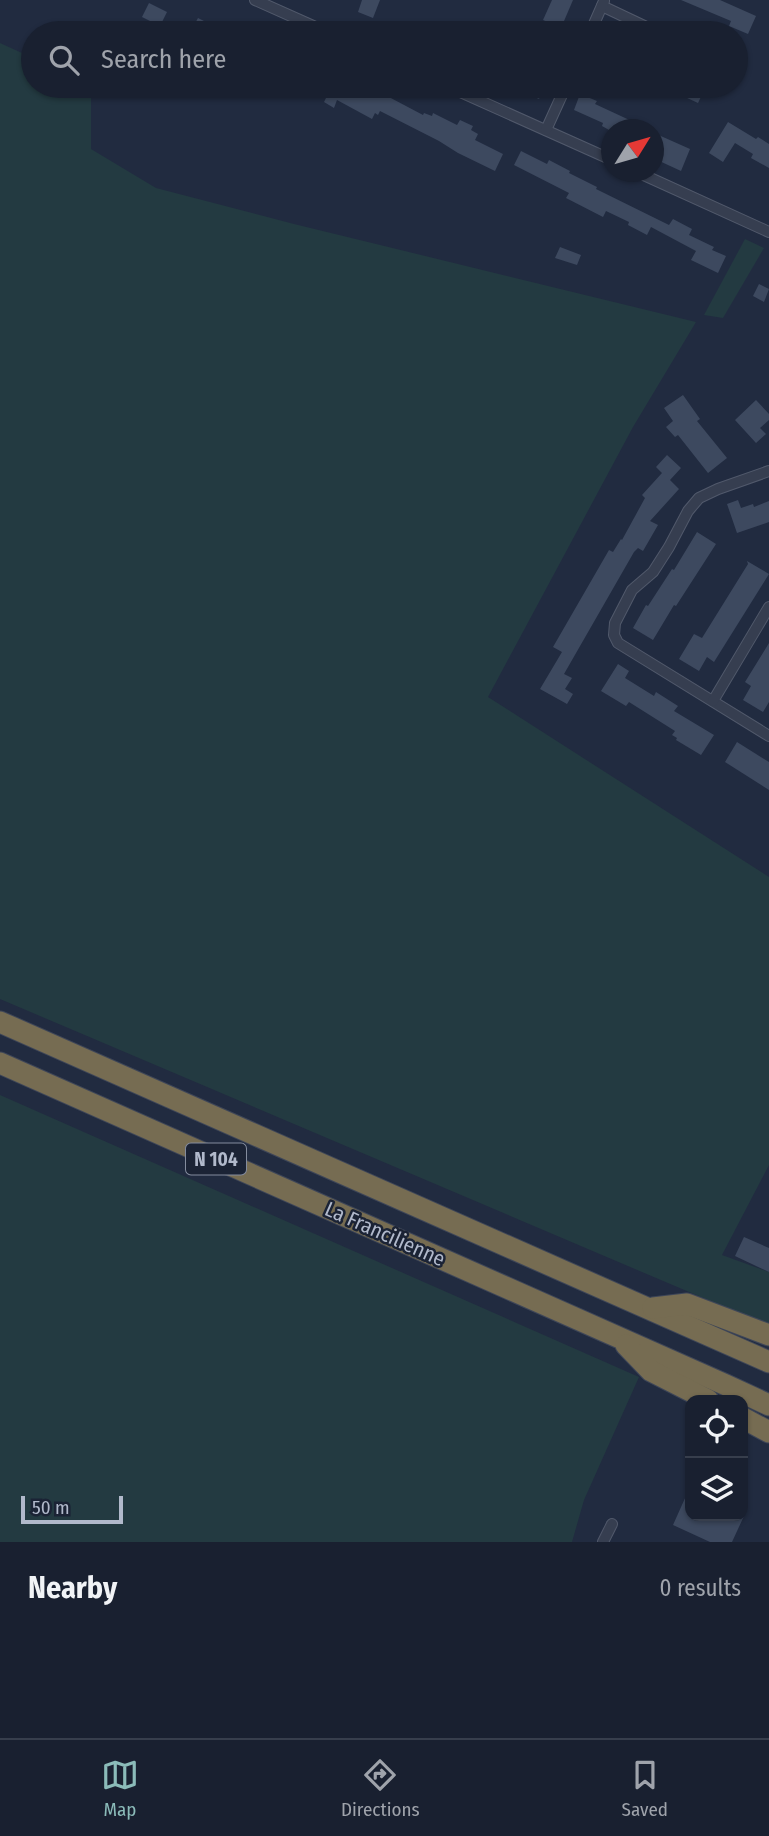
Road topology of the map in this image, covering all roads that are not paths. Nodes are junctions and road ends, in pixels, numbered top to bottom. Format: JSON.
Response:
{"nodes":[{"id":1,"x":255,"y":0,"type":"edge"},
{"id":2,"x":603,"y":3,"type":"edge"},
{"id":3,"x":302,"y":21,"type":"edge"},
{"id":4,"x":595,"y":21,"type":"edge"},
{"id":5,"x":637,"y":21,"type":"edge"},
{"id":6,"x":474,"y":98,"type":"edge"},
{"id":7,"x":561,"y":98,"type":"edge"},
{"id":8,"x":547,"y":130,"type":"junction"},
{"id":9,"x":601,"y":155,"type":"edge"},
{"id":10,"x":659,"y":182,"type":"edge"},
{"id":11,"x":769,"y":232,"type":"edge"},
{"id":12,"x":769,"y":471,"type":"edge"},
{"id":13,"x":769,"y":607,"type":"edge"},
{"id":14,"x":713,"y":701,"type":"junction"},
{"id":15,"x":769,"y":736,"type":"edge"},
{"id":16,"x":0,"y":1022,"type":"edge"},
{"id":17,"x":0,"y":1063,"type":"edge"},
{"id":18,"x":651,"y":1308,"type":"junction"},
{"id":19,"x":769,"y":1335,"type":"edge"},
{"id":20,"x":620,"y":1338,"type":"junction"},
{"id":21,"x":769,"y":1362,"type":"edge"},
{"id":22,"x":698,"y":1395,"type":"edge"},
{"id":23,"x":769,"y":1405,"type":"edge"},
{"id":24,"x":748,"y":1421,"type":"edge"},
{"id":25,"x":769,"y":1432,"type":"edge"},
{"id":26,"x":612,"y":1524,"type":"dead end"},
{"id":27,"x":603,"y":1542,"type":"edge"}],
"edges":[{"from":1,"to":3,"type":"street"},
{"from":2,"to":4,"type":"street"},
{"from":2,"to":5,"type":"street"},
{"from":6,"to":8,"type":"street"},
{"from":7,"to":8,"type":"street"},
{"from":8,"to":9,"type":"street"},
{"from":10,"to":11,"type":"street"},
{"from":12,"to":14,"type":"street"},
{"from":13,"to":14,"type":"street"},
{"from":14,"to":15,"type":"street"},
{"from":16,"to":18,"type":"highway","name":"La Francilienne","number":"N 104"},
{"from":17,"to":20,"type":"highway","name":"La Francilienne","number":"N 104"},
{"from":18,"to":19,"type":"highway"},
{"from":18,"to":21,"type":"highway","name":"La Francilienne","number":"N 104"},
{"from":20,"to":22,"type":"highway"},
{"from":20,"to":23,"type":"highway","name":"La Francilienne","number":"N 104"},
{"from":24,"to":25,"type":"highway"},
{"from":26,"to":27,"type":"street"}]}
